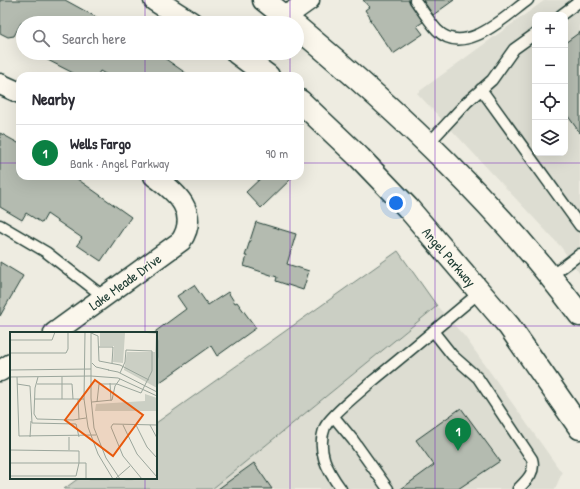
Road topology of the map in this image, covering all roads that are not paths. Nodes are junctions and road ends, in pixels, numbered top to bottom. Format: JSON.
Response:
{"nodes":[{"id":1,"x":155,"y":0,"type":"edge"},
{"id":2,"x":264,"y":0,"type":"edge"},
{"id":3,"x":309,"y":0,"type":"edge"},
{"id":4,"x":415,"y":0,"type":"edge"},
{"id":5,"x":528,"y":0,"type":"edge"},
{"id":6,"x":580,"y":2,"type":"edge"},
{"id":7,"x":565,"y":12,"type":"edge"},
{"id":8,"x":180,"y":16,"type":"edge"},
{"id":9,"x":282,"y":16,"type":"edge"},
{"id":10,"x":296,"y":16,"type":"edge"},
{"id":11,"x":304,"y":34,"type":"edge"},
{"id":12,"x":532,"y":36,"type":"edge"},
{"id":13,"x":0,"y":84,"type":"edge"},
{"id":14,"x":481,"y":89,"type":"junction"},
{"id":15,"x":16,"y":91,"type":"edge"},
{"id":16,"x":304,"y":105,"type":"edge"},
{"id":17,"x":428,"y":144,"type":"junction"},
{"id":18,"x":158,"y":180,"type":"edge"},
{"id":19,"x":0,"y":225,"type":"edge"},
{"id":20,"x":580,"y":226,"type":"edge"},
{"id":21,"x":580,"y":254,"type":"edge"},
{"id":22,"x":551,"y":276,"type":"junction"},
{"id":23,"x":480,"y":292,"type":"junction"},
{"id":24,"x":104,"y":297,"type":"junction"},
{"id":25,"x":580,"y":315,"type":"edge"},
{"id":26,"x":433,"y":331,"type":"junction"},
{"id":27,"x":55,"y":332,"type":"edge"},
{"id":28,"x":10,"y":365,"type":"edge"},
{"id":29,"x":0,"y":372,"type":"edge"},
{"id":30,"x":334,"y":417,"type":"junction"},
{"id":31,"x":580,"y":428,"type":"edge"},
{"id":32,"x":341,"y":489,"type":"edge"},
{"id":33,"x":388,"y":489,"type":"edge"},
{"id":34,"x":518,"y":489,"type":"edge"}],
"edges":[{"from":1,"to":8,"type":"main road"},
{"from":2,"to":9,"type":"main road"},
{"from":3,"to":10,"type":"street"},
{"from":4,"to":5,"type":"lane"},
{"from":6,"to":7,"type":"lane"},
{"from":11,"to":17,"type":"main road"},
{"from":12,"to":14,"type":"lane"},
{"from":13,"to":15,"type":"street"},
{"from":14,"to":17,"type":"lane"},
{"from":14,"to":20,"type":"lane"},
{"from":16,"to":23,"type":"main road","name":"Angel Parkway"},
{"from":17,"to":22,"type":"main road"},
{"from":18,"to":24,"type":"street","name":"Lake Meade Drive"},
{"from":19,"to":24,"type":"lane"},
{"from":21,"to":22,"type":"lane"},
{"from":22,"to":25,"type":"main road"},
{"from":23,"to":26,"type":"lane"},
{"from":23,"to":31,"type":"main road","name":"Angel Parkway"},
{"from":24,"to":27,"type":"street","name":"Lake Meade Drive"},
{"from":26,"to":30,"type":"lane"},
{"from":26,"to":34,"type":"lane"},
{"from":28,"to":29,"type":"street"},
{"from":30,"to":32,"type":"lane"},
{"from":30,"to":33,"type":"lane"}]}
